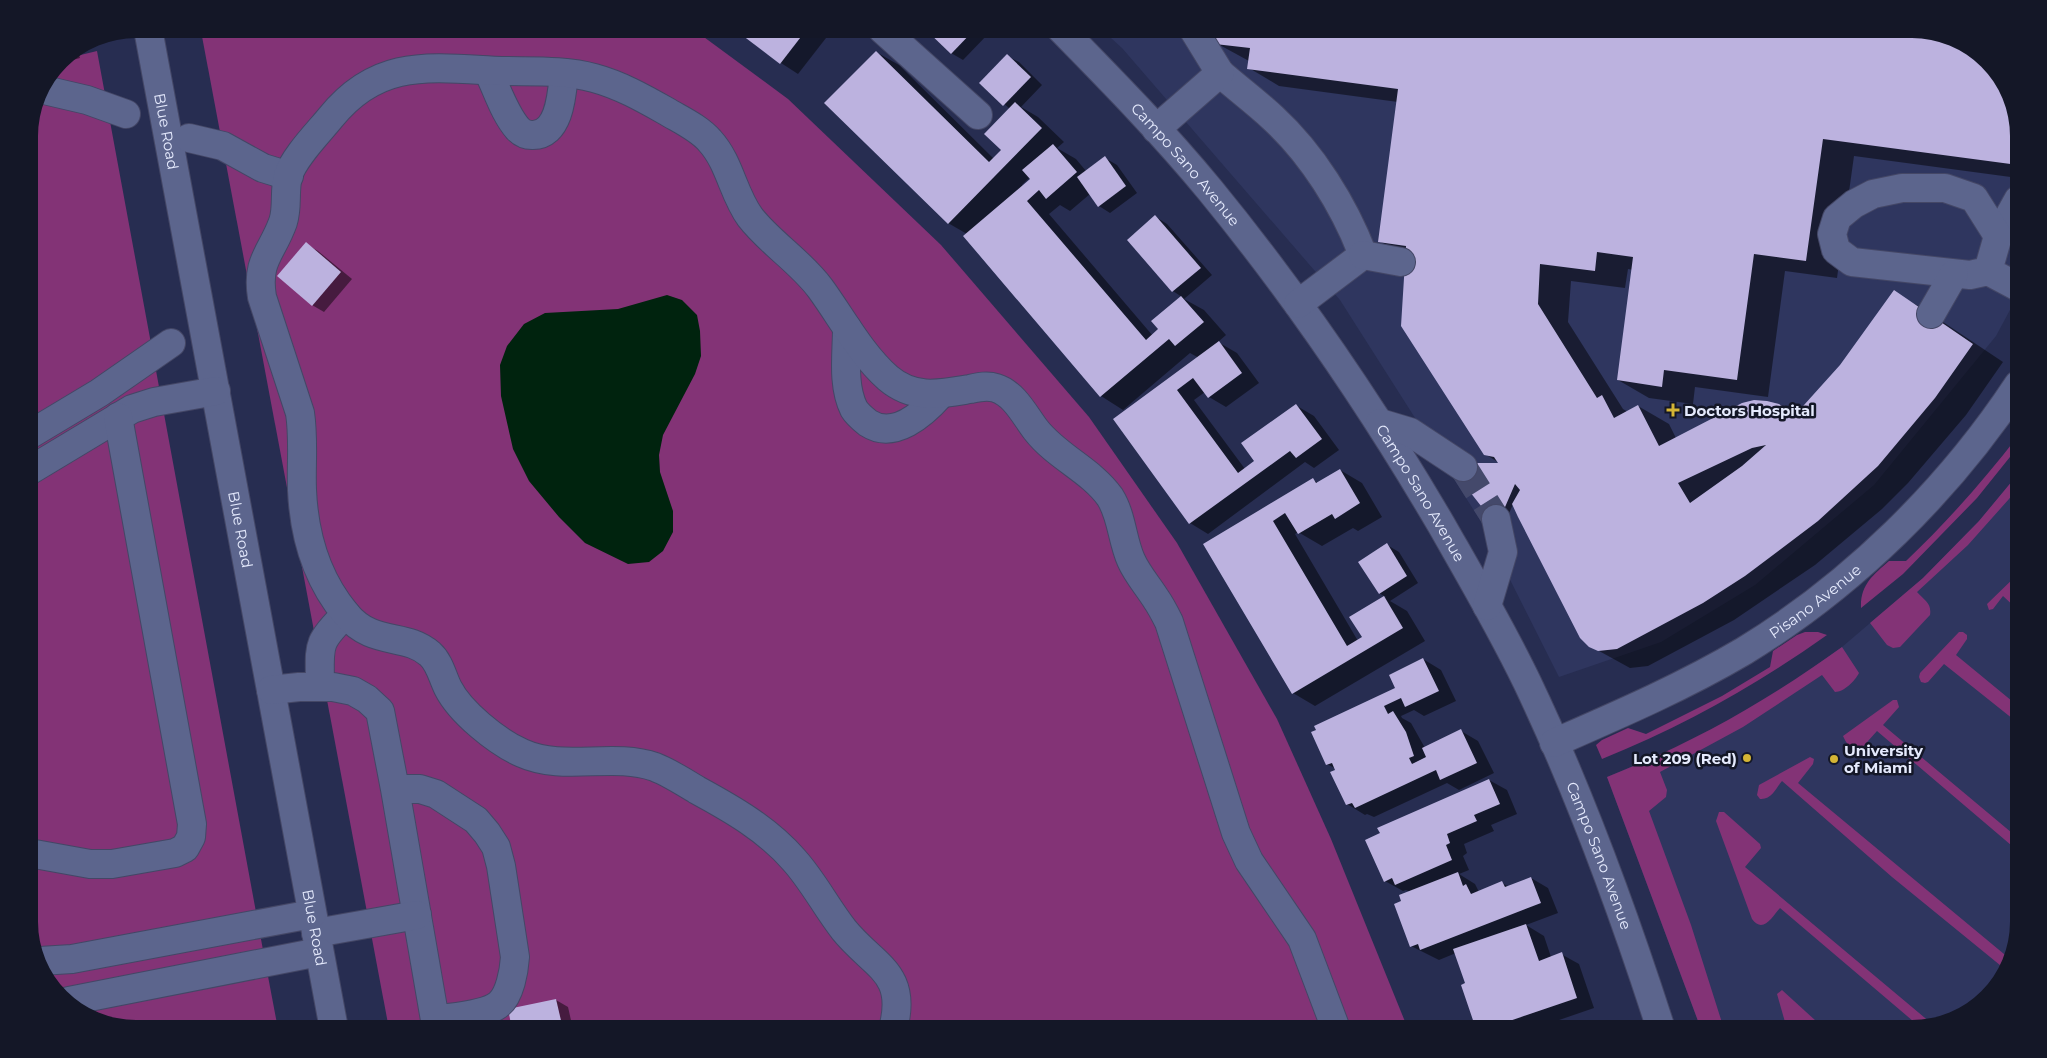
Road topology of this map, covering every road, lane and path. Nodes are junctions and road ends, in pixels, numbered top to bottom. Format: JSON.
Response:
{"nodes":[{"id":1,"x":150,"y":38,"type":"edge"},
{"id":2,"x":892,"y":38,"type":"edge"},
{"id":3,"x":1070,"y":38,"type":"edge"},
{"id":4,"x":1199,"y":38,"type":"edge"},
{"id":5,"x":488,"y":71,"type":"junction"},
{"id":6,"x":564,"y":73,"type":"junction"},
{"id":7,"x":1220,"y":73,"type":"junction"},
{"id":8,"x":49,"y":91,"type":"edge"},
{"id":9,"x":126,"y":114,"type":"dead end"},
{"id":10,"x":978,"y":115,"type":"dead end"},
{"id":11,"x":1156,"y":129,"type":"junction"},
{"id":12,"x":190,"y":138,"type":"dead end"},
{"id":13,"x":288,"y":176,"type":"junction"},
{"id":14,"x":2009,"y":216,"type":"edge"},
{"id":15,"x":1998,"y":236,"type":"junction"},
{"id":16,"x":1363,"y":255,"type":"junction"},
{"id":17,"x":1401,"y":262,"type":"dead end"},
{"id":18,"x":1988,"y":271,"type":"junction"},
{"id":19,"x":1954,"y":274,"type":"junction"},
{"id":20,"x":2009,"y":282,"type":"edge"},
{"id":21,"x":1298,"y":304,"type":"junction"},
{"id":22,"x":1931,"y":314,"type":"dead end"},
{"id":23,"x":847,"y":328,"type":"junction"},
{"id":24,"x":171,"y":343,"type":"dead end"},
{"id":25,"x":216,"y":391,"type":"junction"},
{"id":26,"x":940,"y":395,"type":"junction"},
{"id":27,"x":2009,"y":397,"type":"edge"},
{"id":28,"x":118,"y":417,"type":"junction"},
{"id":29,"x":1380,"y":423,"type":"junction"},
{"id":30,"x":38,"y":430,"type":"edge"},
{"id":31,"x":38,"y":466,"type":"edge"},
{"id":32,"x":1463,"y":467,"type":"tunnel mouth"},
{"id":33,"x":1496,"y":520,"type":"tunnel mouth"},
{"id":34,"x":1487,"y":606,"type":"junction"},
{"id":35,"x":346,"y":614,"type":"junction"},
{"id":36,"x":320,"y":687,"type":"junction"},
{"id":37,"x":271,"y":690,"type":"junction"},
{"id":38,"x":1554,"y":743,"type":"junction"},
{"id":39,"x":395,"y":788,"type":"junction"},
{"id":40,"x":38,"y":855,"type":"edge"},
{"id":41,"x":416,"y":915,"type":"junction"},
{"id":42,"x":316,"y":933,"type":"junction"},
{"id":43,"x":173,"y":940,"type":"junction"},
{"id":44,"x":46,"y":960,"type":"edge"},
{"id":45,"x":221,"y":970,"type":"junction"},
{"id":46,"x":76,"y":1000,"type":"edge"},
{"id":47,"x":332,"y":1020,"type":"edge"},
{"id":48,"x":895,"y":1020,"type":"edge"},
{"id":49,"x":1333,"y":1020,"type":"edge"},
{"id":50,"x":1658,"y":1020,"type":"edge"}],
"edges":[{"from":1,"to":25,"type":"street","name":"Blue Road"},
{"from":2,"to":10,"type":"street"},
{"from":3,"to":11,"type":"street","name":"Campo Sano Avenue"},
{"from":4,"to":7,"type":"street"},
{"from":5,"to":6,"type":"street"},
{"from":5,"to":6,"type":"street"},
{"from":5,"to":13,"type":"street"},
{"from":6,"to":23,"type":"street"},
{"from":7,"to":11,"type":"street"},
{"from":7,"to":16,"type":"street"},
{"from":8,"to":9,"type":"street"},
{"from":11,"to":21,"type":"street","name":"Campo Sano Avenue"},
{"from":12,"to":13,"type":"street"},
{"from":13,"to":35,"type":"street"},
{"from":14,"to":15,"type":"street"},
{"from":15,"to":18,"type":"street"},
{"from":15,"to":19,"type":"street"},
{"from":16,"to":17,"type":"street"},
{"from":16,"to":21,"type":"street"},
{"from":18,"to":19,"type":"street"},
{"from":18,"to":20,"type":"street"},
{"from":19,"to":22,"type":"street"},
{"from":21,"to":29,"type":"street","name":"Campo Sano Avenue"},
{"from":23,"to":26,"type":"street"},
{"from":23,"to":26,"type":"street"},
{"from":24,"to":30,"type":"street"},
{"from":25,"to":28,"type":"street"},
{"from":25,"to":37,"type":"street","name":"Blue Road"},
{"from":26,"to":49,"type":"street"},
{"from":27,"to":38,"type":"street","name":"Pisano Avenue"},
{"from":28,"to":31,"type":"street"},
{"from":28,"to":40,"type":"street"},
{"from":29,"to":32,"type":"street"},
{"from":29,"to":34,"type":"street","name":"Campo Sano Avenue"},
{"from":33,"to":34,"type":"street"},
{"from":34,"to":38,"type":"street","name":"Campo Sano Avenue"},
{"from":35,"to":36,"type":"street"},
{"from":35,"to":48,"type":"street"},
{"from":36,"to":37,"type":"street"},
{"from":36,"to":39,"type":"street"},
{"from":37,"to":42,"type":"street","name":"Blue Road"},
{"from":38,"to":50,"type":"street","name":"Campo Sano Avenue"},
{"from":39,"to":41,"type":"street"},
{"from":39,"to":41,"type":"street"},
{"from":41,"to":42,"type":"street"},
{"from":42,"to":43,"type":"street"},
{"from":42,"to":45,"type":"street"},
{"from":42,"to":47,"type":"street","name":"Blue Road"},
{"from":43,"to":44,"type":"street"},
{"from":43,"to":45,"type":"street"},
{"from":45,"to":46,"type":"street"}]}
